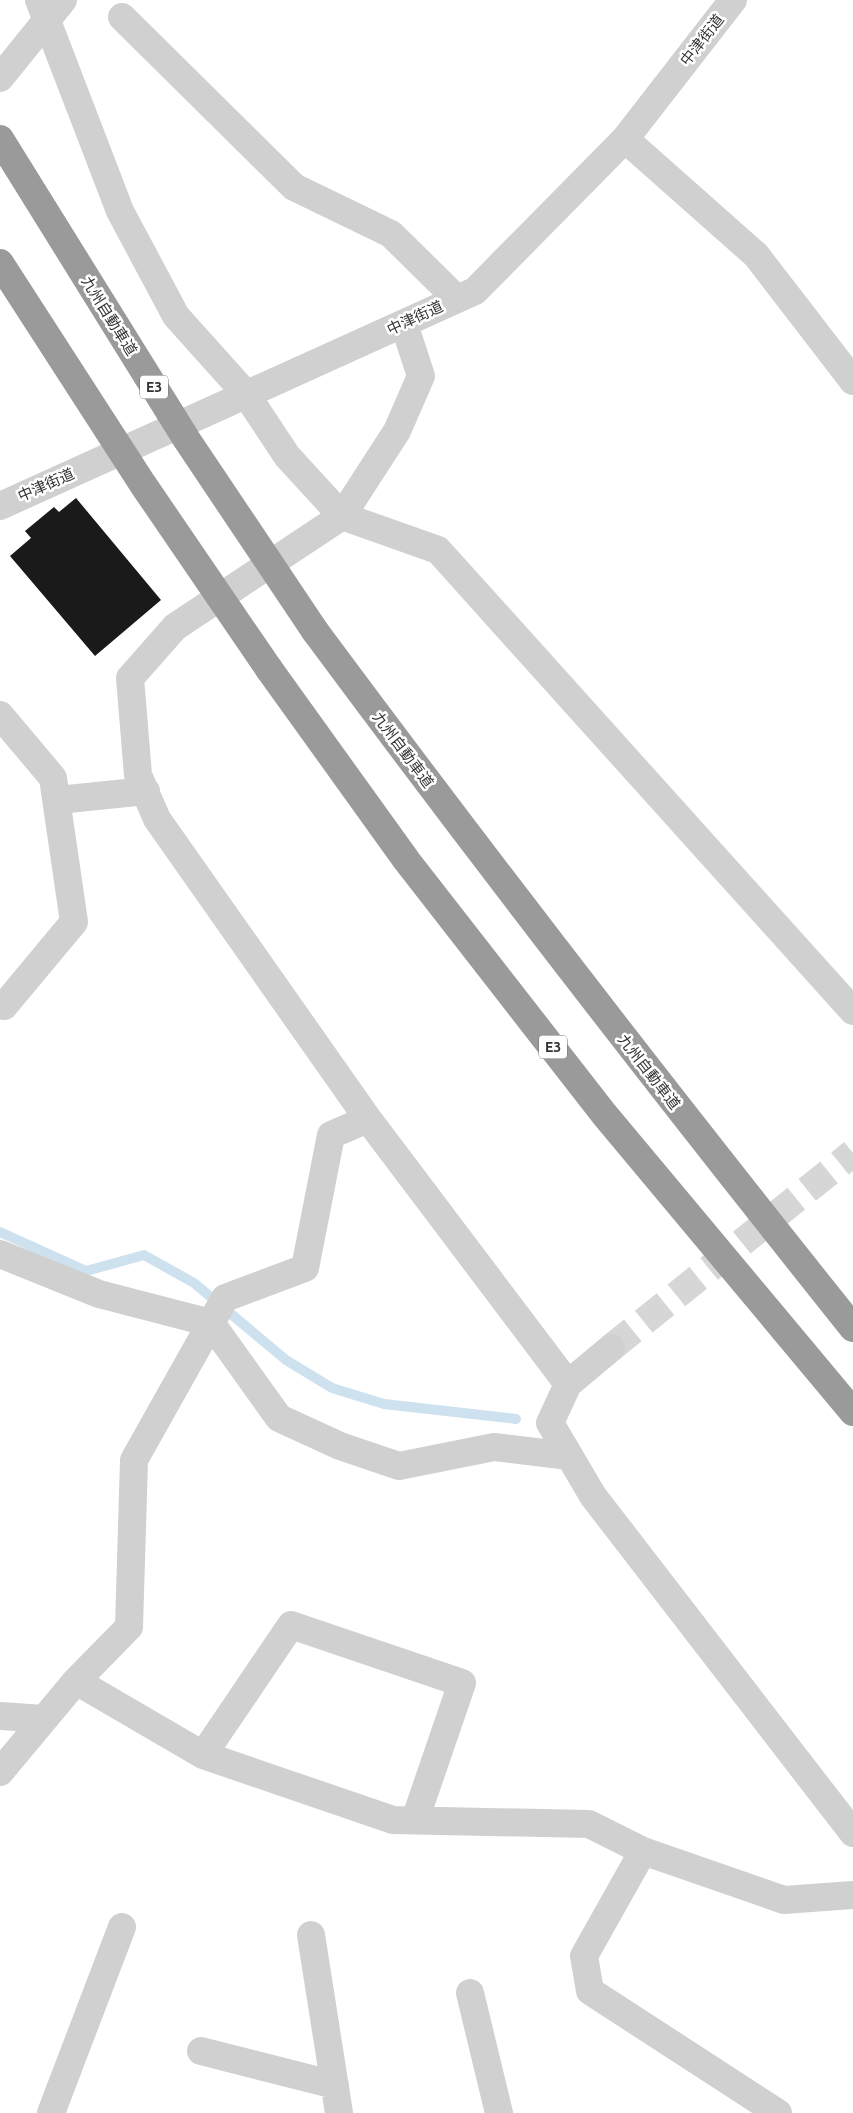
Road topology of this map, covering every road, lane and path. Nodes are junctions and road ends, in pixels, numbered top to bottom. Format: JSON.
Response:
{"nodes":[{"id":1,"x":733,"y":0,"type":"edge"},
{"id":2,"x":50,"y":6,"type":"edge"},
{"id":3,"x":122,"y":17,"type":"dead end"},
{"id":4,"x":0,"y":78,"type":"edge"},
{"id":5,"x":0,"y":139,"type":"edge"},
{"id":6,"x":625,"y":139,"type":"junction"},
{"id":7,"x":0,"y":262,"type":"edge"},
{"id":8,"x":457,"y":299,"type":"junction"},
{"id":9,"x":404,"y":324,"type":"junction"},
{"id":10,"x":853,"y":381,"type":"edge"},
{"id":11,"x":246,"y":394,"type":"junction"},
{"id":12,"x":0,"y":506,"type":"edge"},
{"id":13,"x":342,"y":516,"type":"junction"},
{"id":14,"x":0,"y":715,"type":"edge"},
{"id":15,"x":146,"y":791,"type":"junction"},
{"id":16,"x":58,"y":800,"type":"junction"},
{"id":17,"x":0,"y":1005,"type":"edge"},
{"id":18,"x":853,"y":1011,"type":"edge"},
{"id":19,"x":368,"y":1119,"type":"junction"},
{"id":20,"x":0,"y":1254,"type":"edge"},
{"id":21,"x":211,"y":1324,"type":"junction"},
{"id":22,"x":853,"y":1328,"type":"edge"},
{"id":23,"x":611,"y":1348,"type":"tunnel mouth"},
{"id":24,"x":568,"y":1384,"type":"junction"},
{"id":25,"x":853,"y":1412,"type":"edge"},
{"id":26,"x":569,"y":1456,"type":"junction"},
{"id":27,"x":76,"y":1681,"type":"junction"},
{"id":28,"x":0,"y":1716,"type":"edge"},
{"id":29,"x":44,"y":1718,"type":"junction"},
{"id":30,"x":202,"y":1756,"type":"junction"},
{"id":31,"x":0,"y":1772,"type":"edge"},
{"id":32,"x":415,"y":1820,"type":"junction"},
{"id":33,"x":853,"y":1833,"type":"edge"},
{"id":34,"x":643,"y":1852,"type":"junction"},
{"id":35,"x":853,"y":1894,"type":"edge"},
{"id":36,"x":122,"y":1927,"type":"dead end"},
{"id":37,"x":311,"y":1935,"type":"dead end"},
{"id":38,"x":470,"y":1992,"type":"dead end"},
{"id":39,"x":201,"y":2051,"type":"dead end"},
{"id":40,"x":335,"y":2085,"type":"junction"},
{"id":41,"x":51,"y":2113,"type":"edge"},
{"id":42,"x":339,"y":2113,"type":"edge"},
{"id":43,"x":499,"y":2113,"type":"edge"},
{"id":44,"x":778,"y":2113,"type":"edge"}],
"edges":[{"from":1,"to":6,"type":"street","name":"中津街道"},
{"from":2,"to":4,"type":"street"},
{"from":2,"to":11,"type":"street"},
{"from":3,"to":8,"type":"street"},
{"from":5,"to":22,"type":"highway","name":"九州自動車道","number":"E3","bridge":true},
{"from":6,"to":8,"type":"street","name":"中津街道"},
{"from":6,"to":10,"type":"street"},
{"from":7,"to":25,"type":"highway","number":"E3","bridge":true},
{"from":8,"to":9,"type":"street","name":"中津街道"},
{"from":9,"to":11,"type":"street","name":"中津街道"},
{"from":9,"to":13,"type":"street"},
{"from":11,"to":12,"type":"street","name":"中津街道"},
{"from":11,"to":13,"type":"street"},
{"from":13,"to":15,"type":"street"},
{"from":13,"to":18,"type":"street"},
{"from":14,"to":16,"type":"street"},
{"from":15,"to":16,"type":"street"},
{"from":15,"to":19,"type":"street"},
{"from":16,"to":17,"type":"street"},
{"from":19,"to":21,"type":"street"},
{"from":19,"to":24,"type":"street"},
{"from":20,"to":21,"type":"street"},
{"from":21,"to":26,"type":"street"},
{"from":21,"to":27,"type":"street"},
{"from":23,"to":24,"type":"street"},
{"from":24,"to":26,"type":"street"},
{"from":26,"to":33,"type":"street"},
{"from":27,"to":29,"type":"street"},
{"from":27,"to":30,"type":"street"},
{"from":28,"to":29,"type":"street"},
{"from":29,"to":31,"type":"street"},
{"from":30,"to":32,"type":"street"},
{"from":30,"to":32,"type":"street"},
{"from":32,"to":34,"type":"street"},
{"from":34,"to":35,"type":"street"},
{"from":34,"to":44,"type":"street"},
{"from":36,"to":41,"type":"street"},
{"from":37,"to":40,"type":"street"},
{"from":38,"to":43,"type":"street"},
{"from":39,"to":40,"type":"street"},
{"from":40,"to":42,"type":"street"}]}
